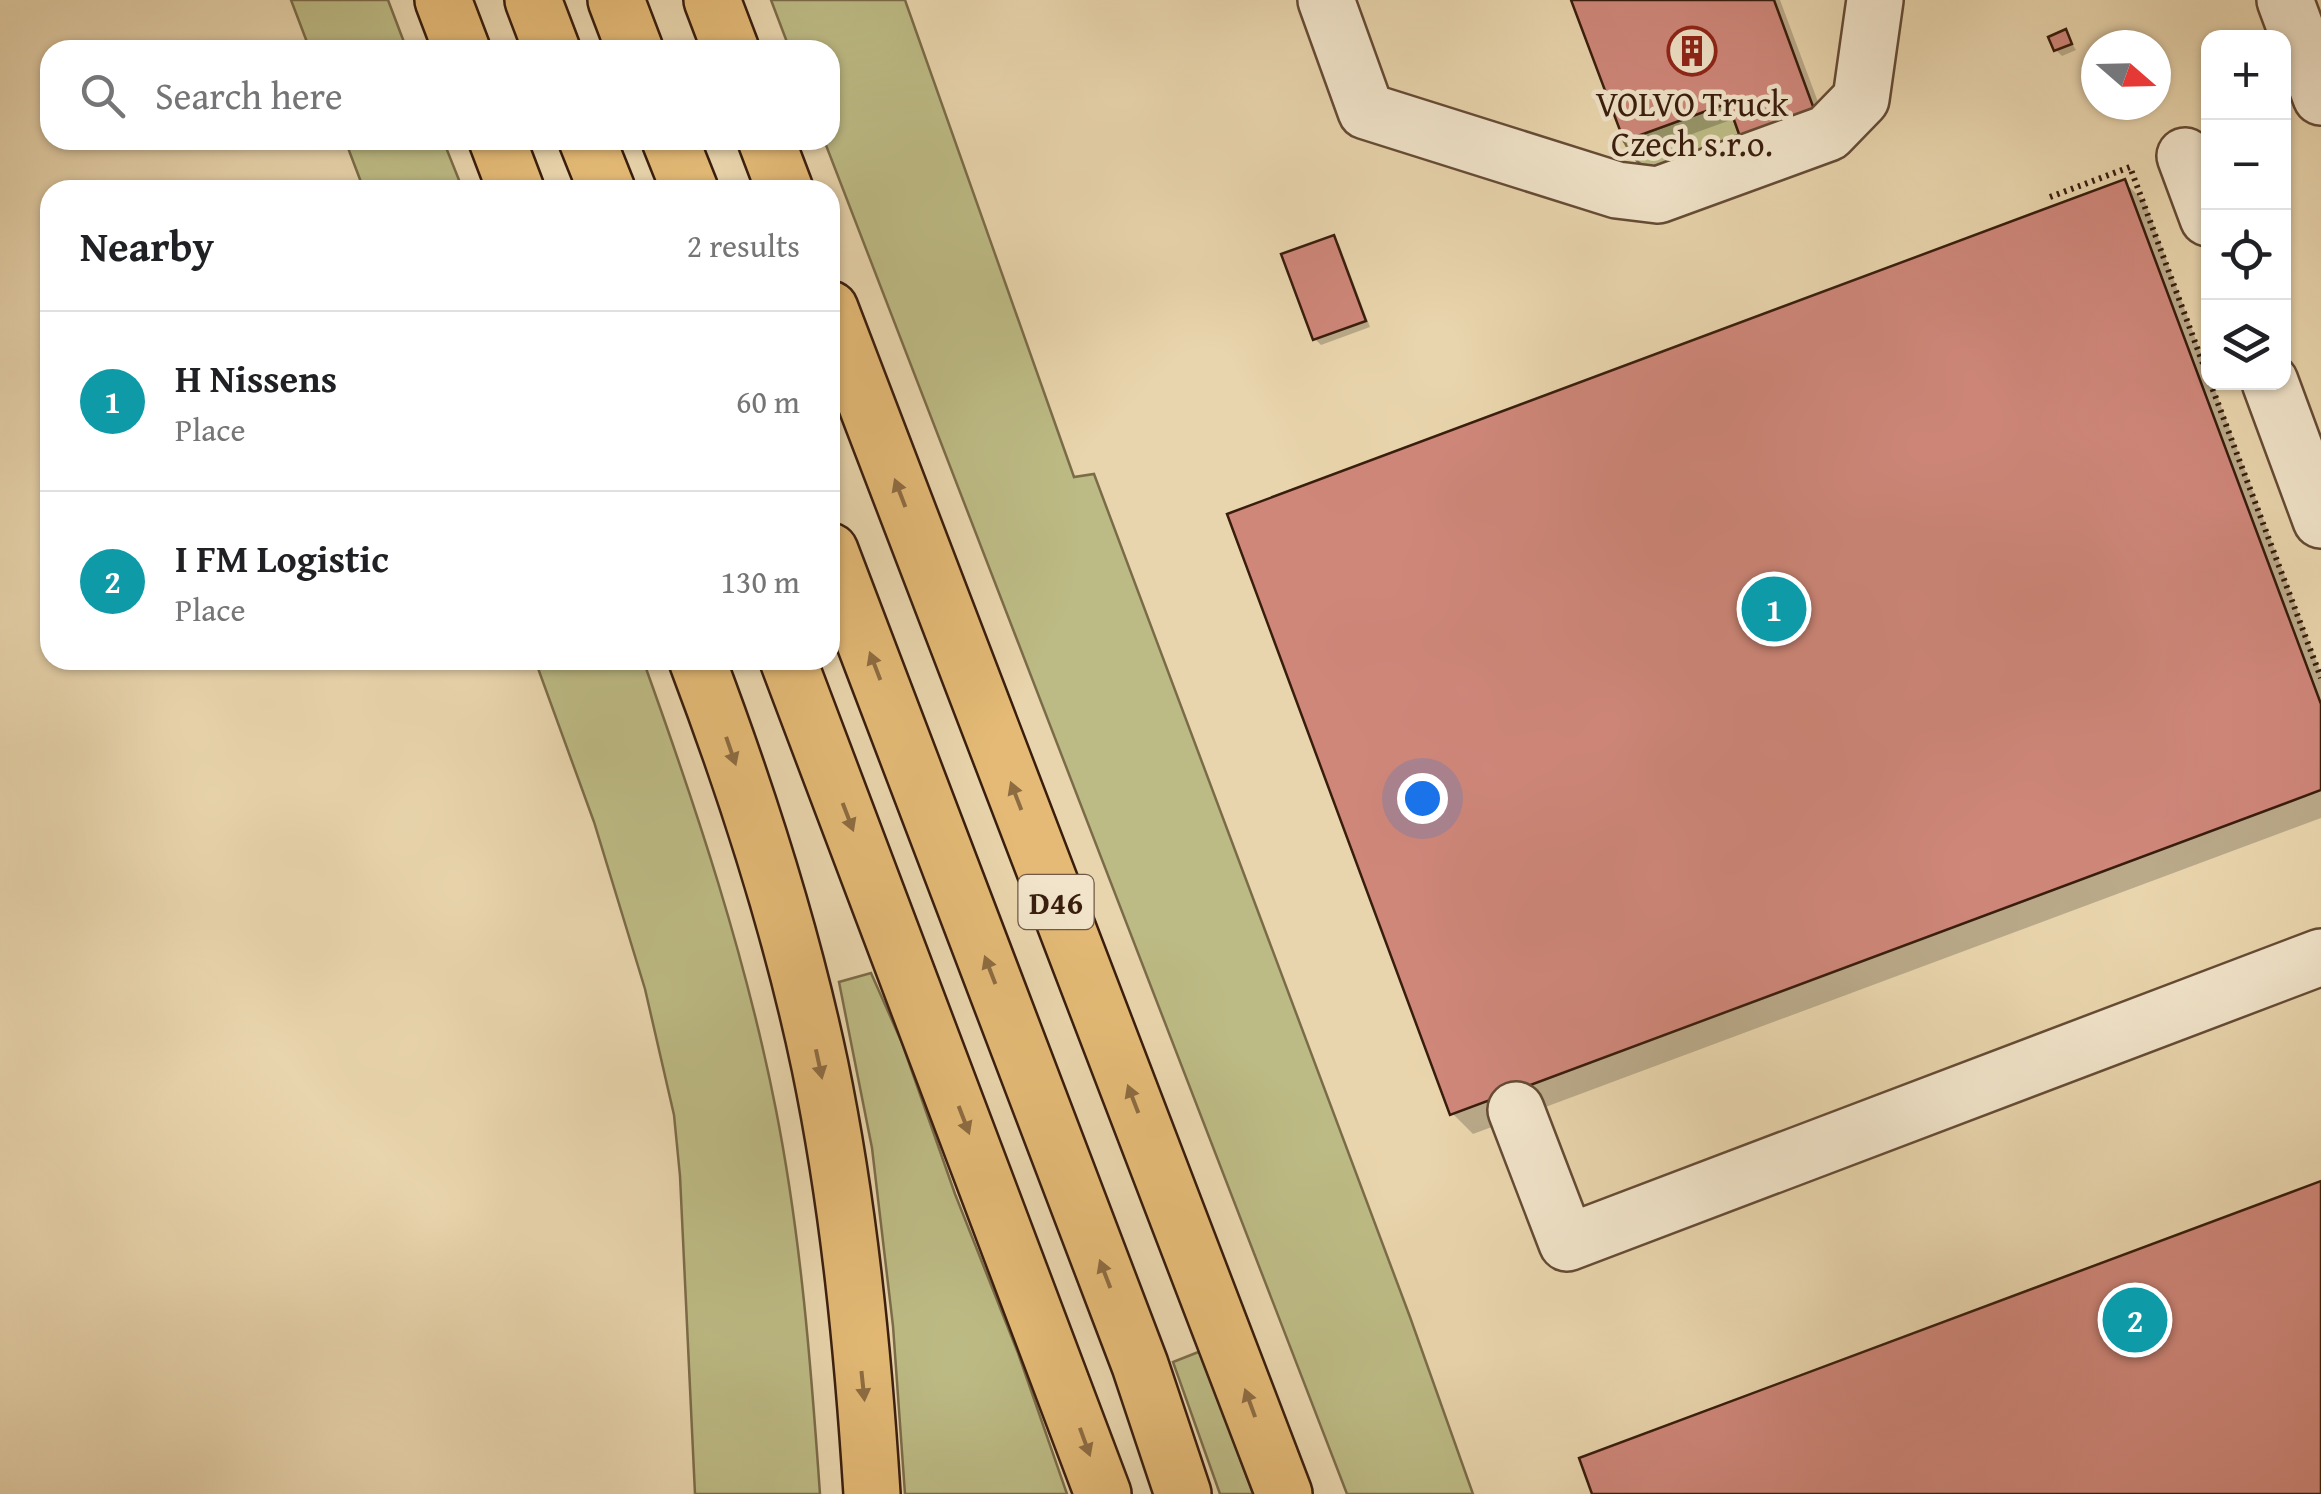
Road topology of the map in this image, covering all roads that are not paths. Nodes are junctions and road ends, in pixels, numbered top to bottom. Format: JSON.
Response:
{"nodes":[{"id":1,"x":442,"y":0,"type":"edge"},
{"id":2,"x":532,"y":0,"type":"edge"},
{"id":3,"x":616,"y":0,"type":"edge"},
{"id":4,"x":712,"y":0,"type":"edge"},
{"id":5,"x":1326,"y":0,"type":"edge"},
{"id":6,"x":1875,"y":0,"type":"edge"},
{"id":7,"x":2286,"y":0,"type":"edge"},
{"id":8,"x":458,"y":40,"type":"edge"},
{"id":9,"x":548,"y":40,"type":"edge"},
{"id":10,"x":632,"y":40,"type":"edge"},
{"id":11,"x":727,"y":40,"type":"edge"},
{"id":12,"x":2321,"y":97,"type":"edge"},
{"id":13,"x":500,"y":150,"type":"edge"},
{"id":14,"x":591,"y":150,"type":"edge"},
{"id":15,"x":674,"y":150,"type":"edge"},
{"id":16,"x":770,"y":150,"type":"edge"},
{"id":17,"x":2185,"y":156,"type":"dead end"},
{"id":18,"x":512,"y":180,"type":"edge"},
{"id":19,"x":603,"y":180,"type":"edge"},
{"id":20,"x":686,"y":180,"type":"edge"},
{"id":21,"x":781,"y":180,"type":"edge"},
{"id":22,"x":2205,"y":210,"type":"edge"},
{"id":23,"x":840,"y":335,"type":"edge"},
{"id":24,"x":2273,"y":390,"type":"edge"},
{"id":25,"x":2321,"y":520,"type":"edge"},
{"id":26,"x":840,"y":576,"type":"edge"},
{"id":27,"x":701,"y":670,"type":"edge"},
{"id":28,"x":792,"y":670,"type":"edge"},
{"id":29,"x":2321,"y":957,"type":"edge"},
{"id":30,"x":1516,"y":1110,"type":"dead end"},
{"id":31,"x":872,"y":1494,"type":"edge"},
{"id":32,"x":1103,"y":1494,"type":"edge"},
{"id":33,"x":1183,"y":1494,"type":"edge"},
{"id":34,"x":1284,"y":1494,"type":"edge"}],
"edges":[{"from":1,"to":8,"type":"highway"},
{"from":2,"to":9,"type":"highway"},
{"from":3,"to":10,"type":"highway"},
{"from":4,"to":11,"type":"highway"},
{"from":5,"to":6,"type":"street"},
{"from":7,"to":12,"type":"street"},
{"from":13,"to":18,"type":"highway"},
{"from":14,"to":19,"type":"highway"},
{"from":15,"to":20,"type":"highway"},
{"from":16,"to":21,"type":"highway"},
{"from":17,"to":22,"type":"street"},
{"from":34,"to":23,"type":"highway","number":"D46","one_way":true},
{"from":24,"to":25,"type":"street"},
{"from":33,"to":26,"type":"highway","one_way":true},
{"from":27,"to":31,"type":"highway","one_way":true},
{"from":28,"to":32,"type":"highway","one_way":true},
{"from":29,"to":30,"type":"street"}]}
